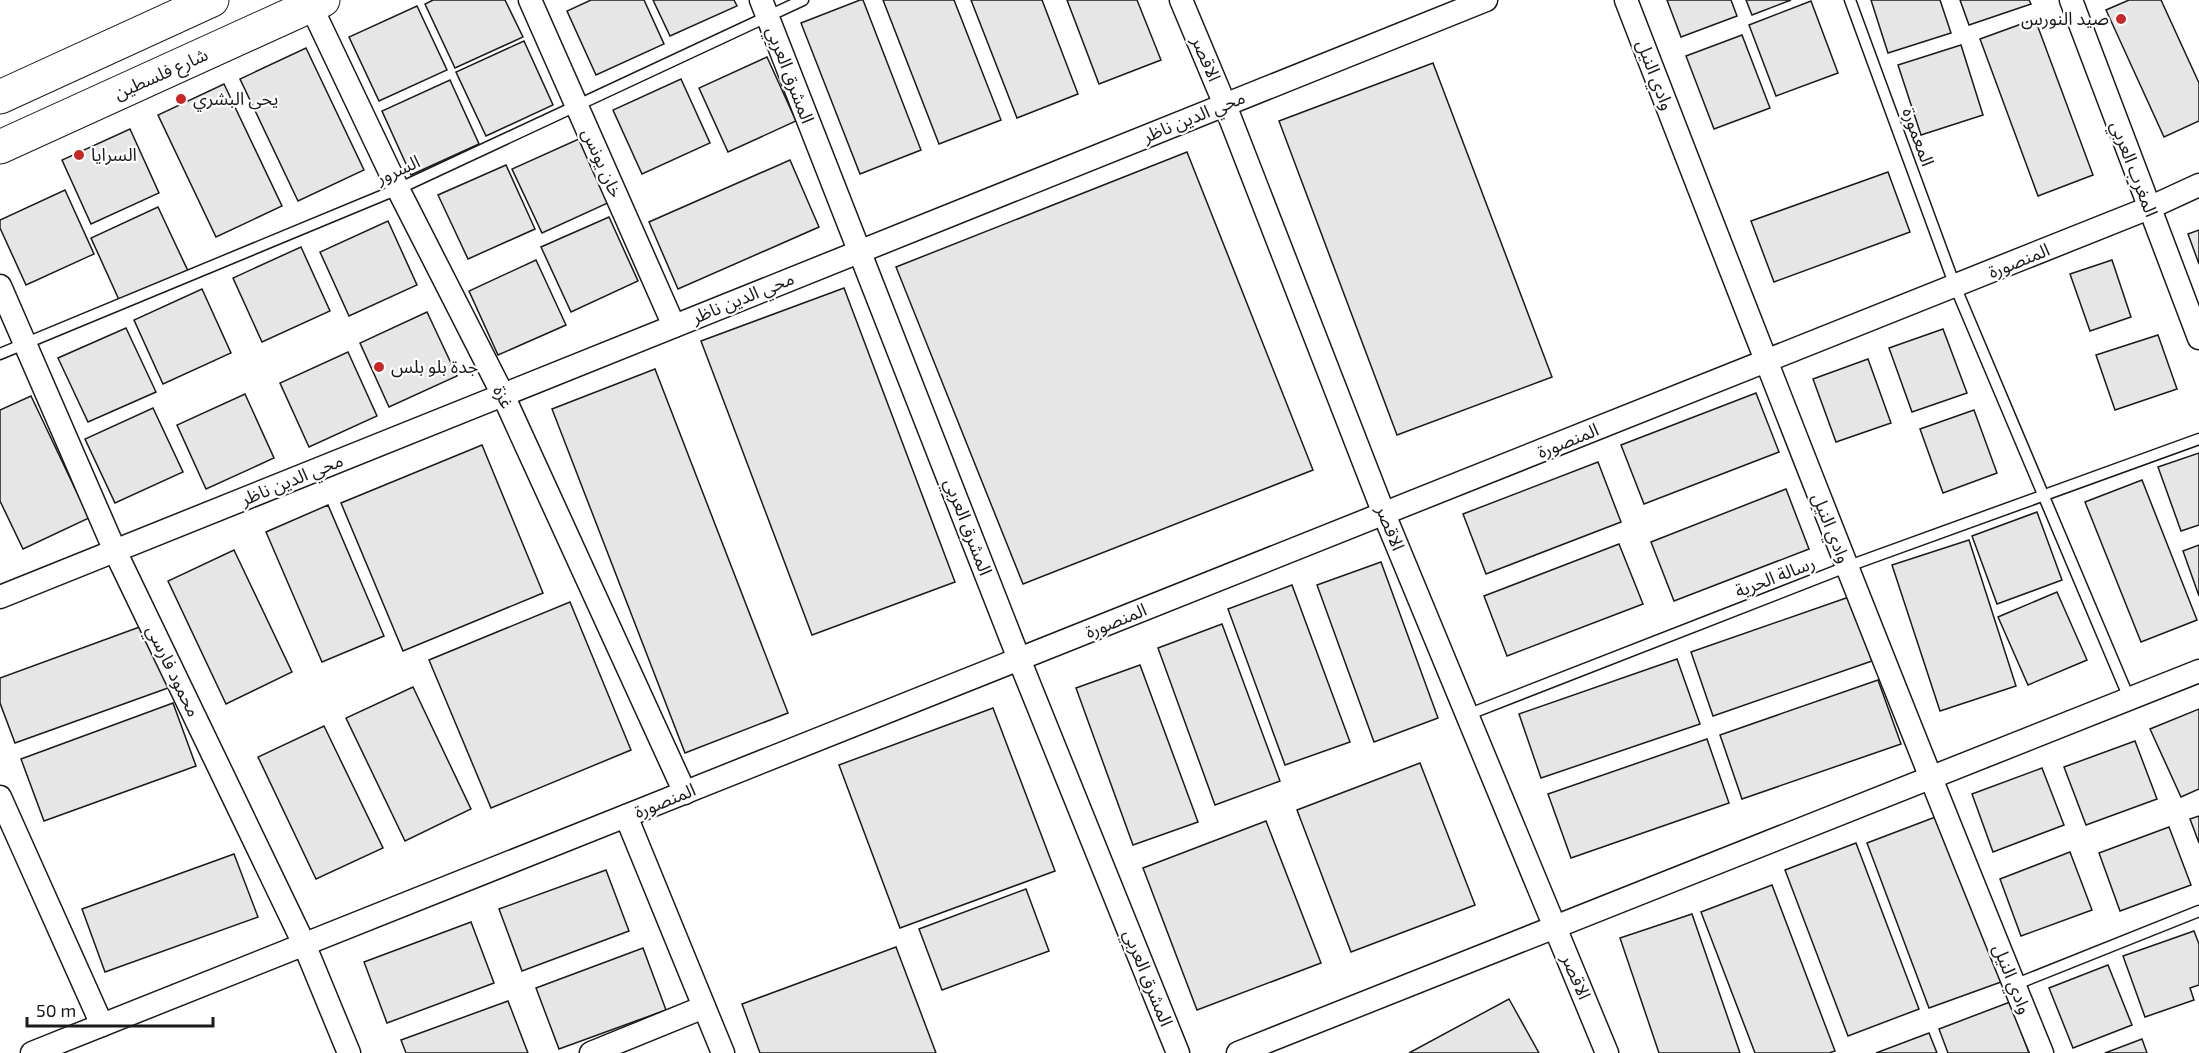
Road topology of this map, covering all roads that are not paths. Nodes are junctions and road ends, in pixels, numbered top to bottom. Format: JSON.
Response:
{"nodes":[{"id":1,"x":212,"y":0,"type":"edge"},
{"id":2,"x":530,"y":0,"type":"edge"},
{"id":3,"x":803,"y":0,"type":"edge"},
{"id":4,"x":1181,"y":0,"type":"edge"},
{"id":5,"x":1486,"y":0,"type":"edge"},
{"id":6,"x":1626,"y":0,"type":"edge"},
{"id":7,"x":1850,"y":0,"type":"edge"},
{"id":8,"x":2071,"y":0,"type":"edge"},
{"id":9,"x":317,"y":3,"type":"edge"},
{"id":10,"x":764,"y":8,"type":"edge"},
{"id":11,"x":0,"y":98,"type":"edge"},
{"id":12,"x":576,"y":105,"type":"junction"},
{"id":13,"x":1225,"y":105,"type":"junction"},
{"id":14,"x":0,"y":147,"type":"edge"},
{"id":15,"x":2199,"y":185,"type":"edge"},
{"id":16,"x":398,"y":189,"type":"junction"},
{"id":17,"x":2149,"y":208,"type":"junction"},
{"id":18,"x":860,"y":251,"type":"junction"},
{"id":19,"x":0,"y":286,"type":"edge"},
{"id":20,"x":1955,"y":286,"type":"junction"},
{"id":21,"x":674,"y":326,"type":"junction"},
{"id":22,"x":2199,"y":338,"type":"edge"},
{"id":23,"x":26,"y":344,"type":"junction"},
{"id":24,"x":0,"y":354,"type":"edge"},
{"id":25,"x":1765,"y":362,"type":"junction"},
{"id":26,"x":503,"y":395,"type":"junction"},
{"id":27,"x":2199,"y":439,"type":"edge"},
{"id":28,"x":2044,"y":495,"type":"junction"},
{"id":29,"x":1384,"y":514,"type":"junction"},
{"id":30,"x":115,"y":551,"type":"junction"},
{"id":31,"x":1846,"y":567,"type":"junction"},
{"id":32,"x":0,"y":597,"type":"edge"},
{"id":33,"x":1019,"y":659,"type":"junction"},
{"id":34,"x":2199,"y":671,"type":"edge"},
{"id":35,"x":2129,"y":698,"type":"junction"},
{"id":36,"x":1467,"y":715,"type":"junction"},
{"id":37,"x":1929,"y":778,"type":"junction"},
{"id":38,"x":685,"y":793,"type":"junction"},
{"id":39,"x":0,"y":797,"type":"edge"},
{"id":40,"x":626,"y":816,"type":"junction"},
{"id":41,"x":2199,"y":911,"type":"edge"},
{"id":42,"x":1555,"y":927,"type":"junction"},
{"id":43,"x":304,"y":944,"type":"junction"},
{"id":44,"x":2014,"y":985,"type":"junction"},
{"id":45,"x":704,"y":1007,"type":"junction"},
{"id":46,"x":102,"y":1025,"type":"junction"},
{"id":47,"x":32,"y":1053,"type":"edge"},
{"id":48,"x":349,"y":1053,"type":"edge"},
{"id":49,"x":591,"y":1053,"type":"edge"},
{"id":50,"x":723,"y":1053,"type":"edge"},
{"id":51,"x":1178,"y":1053,"type":"edge"},
{"id":52,"x":1238,"y":1053,"type":"edge"},
{"id":53,"x":1607,"y":1053,"type":"edge"},
{"id":54,"x":2042,"y":1053,"type":"edge"}],
"edges":[{"from":1,"to":11,"type":"main road"},
{"from":2,"to":12,"type":"street","name":"خان يونس"},
{"from":3,"to":10,"type":"lane","name":"السرور"},
{"from":4,"to":13,"type":"street","name":"الاقصر"},
{"from":5,"to":13,"type":"street","name":"محي الدين ناظر"},
{"from":6,"to":25,"type":"street","name":"وادي النيل"},
{"from":7,"to":20,"type":"lane","name":"المعمورة"},
{"from":8,"to":17,"type":"street","name":"المغرب العربي"},
{"from":9,"to":14,"type":"main road","name":"شارع فلسطين"},
{"from":9,"to":16,"type":"street","name":"غزة"},
{"from":10,"to":12,"type":"lane","name":"السرور"},
{"from":10,"to":18,"type":"street","name":"المشرق العربي"},
{"from":12,"to":16,"type":"lane","name":"السرور"},
{"from":12,"to":21,"type":"street","name":"خان يونس"},
{"from":13,"to":18,"type":"street","name":"محي الدين ناظر"},
{"from":13,"to":29,"type":"street","name":"الاقصر"},
{"from":15,"to":17,"type":"street","name":"المنصورة"},
{"from":16,"to":23,"type":"lane","name":"السرور"},
{"from":16,"to":26,"type":"street","name":"غزة"},
{"from":17,"to":20,"type":"street","name":"المنصورة"},
{"from":17,"to":22,"type":"street","name":"المغرب العربي"},
{"from":18,"to":21,"type":"street","name":"محي الدين ناظر"},
{"from":18,"to":33,"type":"street","name":"المشرق العربي"},
{"from":19,"to":23,"type":"street","name":"محمود فارسي"},
{"from":20,"to":25,"type":"street","name":"المنصورة"},
{"from":20,"to":28,"type":"lane","name":"المعمورة"},
{"from":21,"to":26,"type":"street","name":"محي الدين ناظر"},
{"from":23,"to":24,"type":"lane","name":"السرور"},
{"from":23,"to":30,"type":"street","name":"محمود فارسي"},
{"from":25,"to":29,"type":"street","name":"المنصورة"},
{"from":25,"to":31,"type":"street","name":"وادي النيل"},
{"from":26,"to":30,"type":"street","name":"محي الدين ناظر"},
{"from":26,"to":38,"type":"street","name":"غزة"},
{"from":27,"to":28,"type":"lane","name":"رسالة الحرية"},
{"from":28,"to":31,"type":"lane","name":"رسالة الحرية"},
{"from":28,"to":35,"type":"lane","name":"المعمورة"},
{"from":29,"to":33,"type":"street","name":"المنصورة"},
{"from":29,"to":36,"type":"street","name":"الاقصر"},
{"from":30,"to":32,"type":"street","name":"محي الدين ناظر"},
{"from":30,"to":43,"type":"street","name":"محمود فارسي"},
{"from":31,"to":36,"type":"lane","name":"رسالة الحرية"},
{"from":31,"to":37,"type":"street","name":"وادي النيل"},
{"from":33,"to":38,"type":"street","name":"المنصورة"},
{"from":33,"to":51,"type":"street","name":"المشرق العربي"},
{"from":34,"to":35,"type":"street"},
{"from":35,"to":37,"type":"street"},
{"from":36,"to":42,"type":"street","name":"الاقصر"},
{"from":37,"to":42,"type":"street"},
{"from":37,"to":44,"type":"street","name":"وادي النيل"},
{"from":38,"to":40,"type":"street","name":"المنصورة"},
{"from":39,"to":46,"type":"street"},
{"from":40,"to":43,"type":"street","name":"المنصورة"},
{"from":40,"to":45,"type":"street"},
{"from":41,"to":44,"type":"lane"},
{"from":42,"to":52,"type":"street"},
{"from":42,"to":53,"type":"street","name":"الاقصر"},
{"from":43,"to":46,"type":"street","name":"المنصورة"},
{"from":43,"to":48,"type":"street","name":"محمود فارسي"},
{"from":44,"to":54,"type":"street","name":"وادي النيل"},
{"from":45,"to":49,"type":"street"},
{"from":45,"to":50,"type":"street"},
{"from":46,"to":47,"type":"street","name":"المنصورة"}]}
